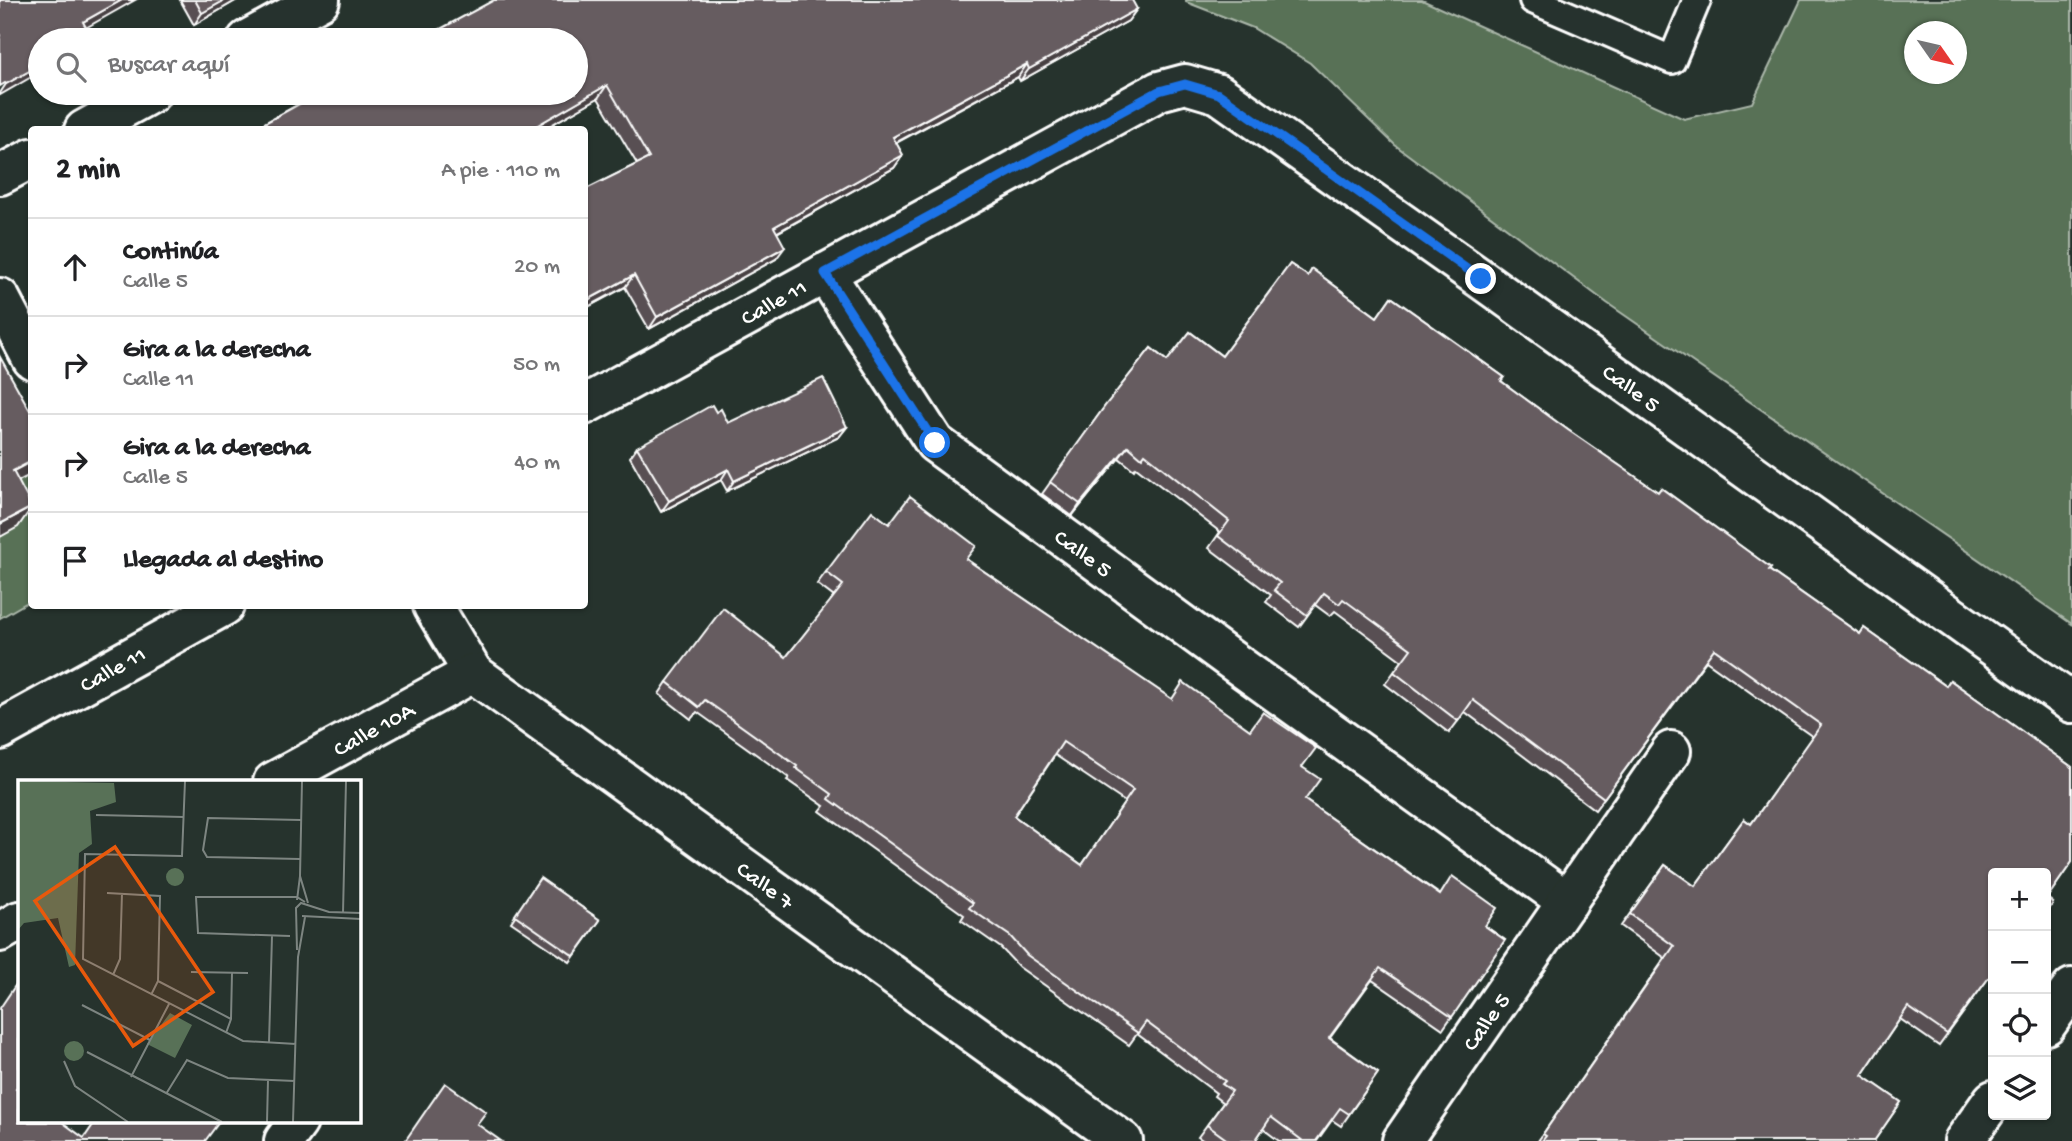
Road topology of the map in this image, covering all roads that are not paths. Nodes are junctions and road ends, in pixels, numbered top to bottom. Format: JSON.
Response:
{"nodes":[{"id":1,"x":320,"y":0,"type":"edge"},
{"id":2,"x":1533,"y":0,"type":"edge"},
{"id":3,"x":1697,"y":0,"type":"edge"},
{"id":4,"x":269,"y":28,"type":"edge"},
{"id":5,"x":1185,"y":84,"type":"joint"},
{"id":6,"x":129,"y":105,"type":"edge"},
{"id":7,"x":90,"y":126,"type":"edge"},
{"id":8,"x":28,"y":160,"type":"edge"},
{"id":9,"x":0,"y":175,"type":"edge"},
{"id":10,"x":825,"y":273,"type":"junction"},
{"id":11,"x":0,"y":298,"type":"edge"},
{"id":12,"x":28,"y":351,"type":"edge"},
{"id":13,"x":588,"y":403,"type":"edge"},
{"id":14,"x":212,"y":609,"type":"edge"},
{"id":15,"x":435,"y":609,"type":"edge"},
{"id":16,"x":166,"y":620,"type":"edge"},
{"id":17,"x":473,"y":673,"type":"junction"},
{"id":18,"x":2072,"y":703,"type":"edge"},
{"id":19,"x":0,"y":730,"type":"edge"},
{"id":20,"x":1671,"y":751,"type":"dead end"},
{"id":21,"x":277,"y":780,"type":"edge"},
{"id":22,"x":1568,"y":902,"type":"junction"},
{"id":23,"x":18,"y":922,"type":"edge"},
{"id":24,"x":0,"y":932,"type":"edge"},
{"id":25,"x":2072,"y":988,"type":"edge"},
{"id":26,"x":2051,"y":1018,"type":"edge"},
{"id":27,"x":1988,"y":1107,"type":"edge"},
{"id":28,"x":297,"y":1124,"type":"edge"},
{"id":29,"x":284,"y":1141,"type":"edge"},
{"id":30,"x":1123,"y":1141,"type":"edge"},
{"id":31,"x":1402,"y":1141,"type":"edge"},
{"id":32,"x":1964,"y":1141,"type":"edge"}],
"edges":[{"from":1,"to":4,"type":"street"},
{"from":2,"to":3,"type":"lane"},
{"from":5,"to":10,"type":"street","name":"Calle 11"},
{"from":5,"to":18,"type":"street","name":"Calle 5"},
{"from":6,"to":7,"type":"street"},
{"from":8,"to":9,"type":"street"},
{"from":10,"to":13,"type":"street","name":"Calle 11"},
{"from":10,"to":22,"type":"street","name":"Calle 5"},
{"from":11,"to":12,"type":"street"},
{"from":14,"to":16,"type":"street","name":"Calle 11"},
{"from":15,"to":17,"type":"street","name":"Calle 7"},
{"from":16,"to":19,"type":"street","name":"Calle 11"},
{"from":17,"to":21,"type":"street","name":"Calle 10A"},
{"from":17,"to":30,"type":"street","name":"Calle 7"},
{"from":20,"to":22,"type":"street","name":"Calle 5"},
{"from":22,"to":31,"type":"street","name":"Calle 5"},
{"from":23,"to":24,"type":"street"},
{"from":25,"to":26,"type":"street"},
{"from":27,"to":32,"type":"street"},
{"from":28,"to":29,"type":"street"}]}
